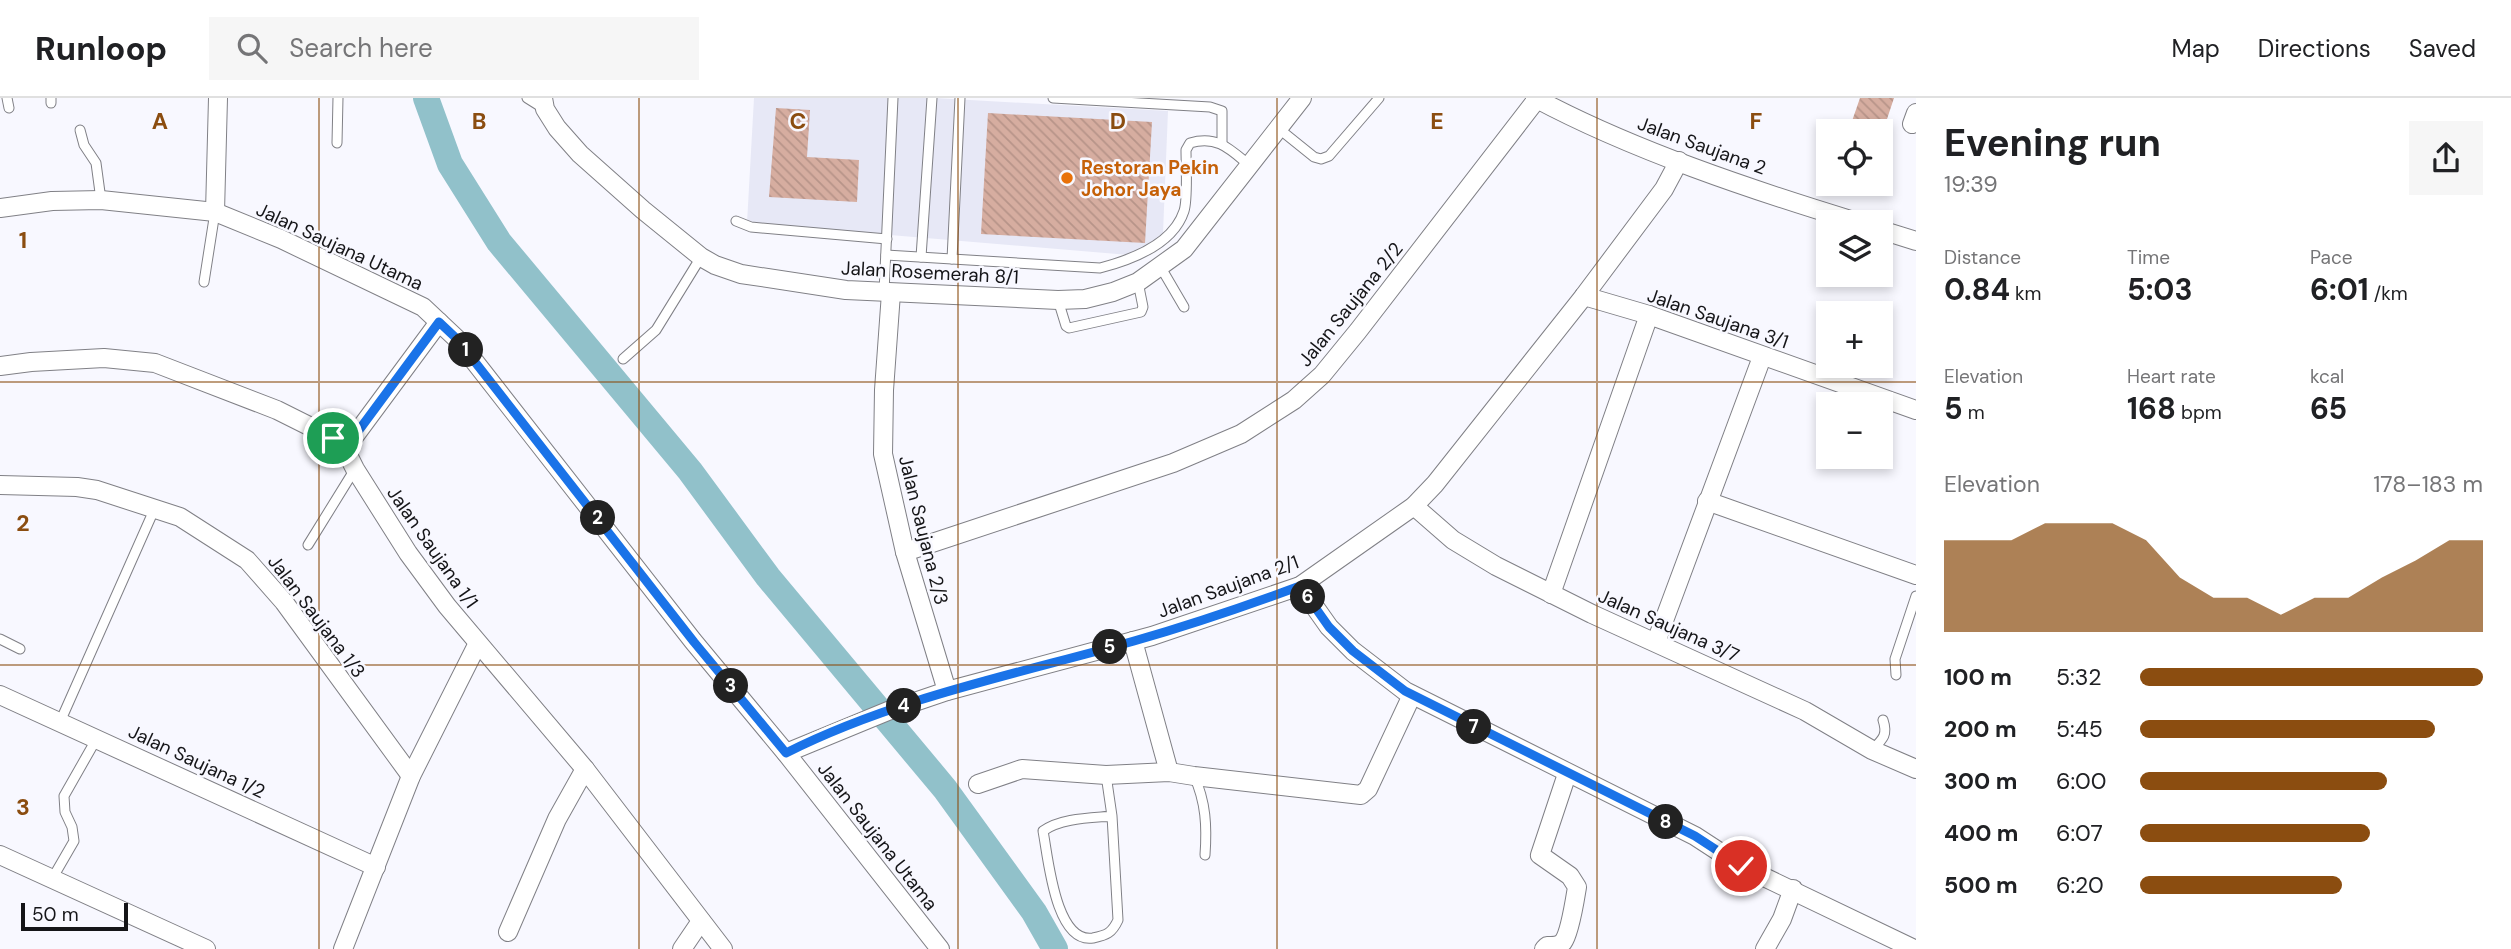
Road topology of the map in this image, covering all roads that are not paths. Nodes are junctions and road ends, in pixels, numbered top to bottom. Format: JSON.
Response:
{"nodes":[{"id":1,"x":7,"y":98,"type":"edge"},
{"id":2,"x":218,"y":98,"type":"edge"},
{"id":3,"x":338,"y":98,"type":"edge"},
{"id":4,"x":527,"y":98,"type":"edge"},
{"id":5,"x":893,"y":98,"type":"edge"},
{"id":6,"x":932,"y":98,"type":"edge"},
{"id":7,"x":960,"y":98,"type":"edge"},
{"id":8,"x":1053,"y":98,"type":"edge"},
{"id":9,"x":1302,"y":98,"type":"edge"},
{"id":10,"x":1379,"y":98,"type":"edge"},
{"id":11,"x":1537,"y":98,"type":"edge"},
{"id":12,"x":544,"y":103,"type":"edge"},
{"id":13,"x":9,"y":108,"type":"dead end"},
{"id":14,"x":1278,"y":128,"type":"junction"},
{"id":15,"x":80,"y":130,"type":"dead end"},
{"id":16,"x":1222,"y":142,"type":"junction"},
{"id":17,"x":337,"y":143,"type":"dead end"},
{"id":18,"x":1679,"y":161,"type":"junction"},
{"id":19,"x":1249,"y":165,"type":"junction"},
{"id":20,"x":101,"y":200,"type":"junction"},
{"id":21,"x":0,"y":208,"type":"edge"},
{"id":22,"x":1822,"y":210,"type":"edge"},
{"id":23,"x":215,"y":212,"type":"junction"},
{"id":24,"x":736,"y":222,"type":"dead end"},
{"id":25,"x":1893,"y":234,"type":"edge"},
{"id":26,"x":887,"y":239,"type":"junction"},
{"id":27,"x":1916,"y":241,"type":"edge"},
{"id":28,"x":886,"y":254,"type":"junction"},
{"id":29,"x":701,"y":257,"type":"junction"},
{"id":30,"x":921,"y":257,"type":"junction"},
{"id":31,"x":952,"y":259,"type":"junction"},
{"id":32,"x":1160,"y":266,"type":"junction"},
{"id":33,"x":204,"y":282,"type":"dead end"},
{"id":34,"x":1138,"y":282,"type":"junction"},
{"id":35,"x":887,"y":293,"type":"junction"},
{"id":36,"x":1584,"y":296,"type":"junction"},
{"id":37,"x":1058,"y":300,"type":"junction"},
{"id":38,"x":1184,"y":307,"type":"dead end"},
{"id":39,"x":1649,"y":315,"type":"junction"},
{"id":40,"x":439,"y":322,"type":"junction"},
{"id":41,"x":1762,"y":357,"type":"junction"},
{"id":42,"x":623,"y":359,"type":"dead end"},
{"id":43,"x":0,"y":366,"type":"edge"},
{"id":44,"x":1916,"y":410,"type":"edge"},
{"id":45,"x":345,"y":449,"type":"junction"},
{"id":46,"x":355,"y":469,"type":"junction"},
{"id":47,"x":0,"y":485,"type":"edge"},
{"id":48,"x":1707,"y":500,"type":"junction"},
{"id":49,"x":1414,"y":506,"type":"junction"},
{"id":50,"x":154,"y":510,"type":"junction"},
{"id":51,"x":308,"y":545,"type":"dead end"},
{"id":52,"x":905,"y":552,"type":"junction"},
{"id":53,"x":1916,"y":575,"type":"edge"},
{"id":54,"x":1300,"y":586,"type":"junction"},
{"id":55,"x":1551,"y":594,"type":"junction"},
{"id":56,"x":1916,"y":596,"type":"edge"},
{"id":57,"x":0,"y":639,"type":"edge"},
{"id":58,"x":1133,"y":641,"type":"junction"},
{"id":59,"x":1656,"y":642,"type":"junction"},
{"id":60,"x":478,"y":645,"type":"junction"},
{"id":61,"x":20,"y":649,"type":"dead end"},
{"id":62,"x":1896,"y":675,"type":"dead end"},
{"id":63,"x":947,"y":691,"type":"junction"},
{"id":64,"x":0,"y":695,"type":"edge"},
{"id":65,"x":1412,"y":695,"type":"junction"},
{"id":66,"x":1883,"y":720,"type":"dead end"},
{"id":67,"x":60,"y":722,"type":"junction"},
{"id":68,"x":97,"y":738,"type":"junction"},
{"id":69,"x":1872,"y":750,"type":"junction"},
{"id":70,"x":786,"y":753,"type":"junction"},
{"id":71,"x":584,"y":769,"type":"junction"},
{"id":72,"x":1916,"y":769,"type":"edge"},
{"id":73,"x":1169,"y":772,"type":"junction"},
{"id":74,"x":1567,"y":774,"type":"junction"},
{"id":75,"x":1106,"y":775,"type":"junction"},
{"id":76,"x":411,"y":776,"type":"junction"},
{"id":77,"x":1194,"y":776,"type":"junction"},
{"id":78,"x":978,"y":785,"type":"dead end"},
{"id":79,"x":1112,"y":817,"type":"junction"},
{"id":80,"x":0,"y":855,"type":"edge"},
{"id":81,"x":1205,"y":855,"type":"dead end"},
{"id":82,"x":376,"y":867,"type":"junction"},
{"id":83,"x":52,"y":879,"type":"junction"},
{"id":84,"x":1793,"y":889,"type":"junction"},
{"id":85,"x":701,"y":921,"type":"junction"},
{"id":86,"x":508,"y":932,"type":"dead end"},
{"id":87,"x":206,"y":949,"type":"edge"},
{"id":88,"x":343,"y":949,"type":"edge"},
{"id":89,"x":682,"y":949,"type":"edge"},
{"id":90,"x":723,"y":949,"type":"edge"},
{"id":91,"x":940,"y":949,"type":"edge"},
{"id":92,"x":1544,"y":949,"type":"edge"},
{"id":93,"x":1765,"y":949,"type":"edge"},
{"id":94,"x":1913,"y":949,"type":"edge"}],
"edges":[{"from":1,"to":13,"type":"lane"},
{"from":2,"to":23,"type":"street"},
{"from":3,"to":17,"type":"lane"},
{"from":4,"to":12,"type":"lane"},
{"from":5,"to":26,"type":"lane"},
{"from":6,"to":30,"type":"lane"},
{"from":7,"to":31,"type":"lane"},
{"from":8,"to":16,"type":"lane"},
{"from":9,"to":14,"type":"street","name":"Jalan Rosemerah 8/1"},
{"from":10,"to":14,"type":"lane"},
{"from":11,"to":18,"type":"street","name":"Jalan Saujana 2"},
{"from":11,"to":52,"type":"street","name":"Jalan Saujana 2/2"},
{"from":12,"to":29,"type":"street","name":"Jalan Rosemerah 8/1"},
{"from":14,"to":19,"type":"street","name":"Jalan Rosemerah 8/1"},
{"from":15,"to":20,"type":"lane"},
{"from":16,"to":19,"type":"lane"},
{"from":16,"to":31,"type":"lane"},
{"from":18,"to":22,"type":"street","name":"Jalan Saujana 2"},
{"from":18,"to":36,"type":"street","name":"Jalan Saujana 2/1"},
{"from":19,"to":32,"type":"street","name":"Jalan Rosemerah 8/1"},
{"from":20,"to":21,"type":"street","name":"Jalan Saujana Utama"},
{"from":20,"to":23,"type":"street","name":"Jalan Saujana Utama"},
{"from":23,"to":33,"type":"lane"},
{"from":23,"to":40,"type":"street","name":"Jalan Saujana Utama"},
{"from":24,"to":26,"type":"lane"},
{"from":25,"to":27,"type":"street"},
{"from":26,"to":28,"type":"lane"},
{"from":28,"to":30,"type":"lane"},
{"from":28,"to":35,"type":"lane"},
{"from":29,"to":35,"type":"street","name":"Jalan Rosemerah 8/1"},
{"from":29,"to":42,"type":"lane"},
{"from":30,"to":31,"type":"lane"},
{"from":32,"to":34,"type":"street","name":"Jalan Rosemerah 8/1"},
{"from":32,"to":38,"type":"lane"},
{"from":34,"to":37,"type":"street","name":"Jalan Rosemerah 8/1"},
{"from":34,"to":37,"type":"lane"},
{"from":35,"to":37,"type":"street","name":"Jalan Rosemerah 8/1"},
{"from":35,"to":52,"type":"street","name":"Jalan Saujana 2/3"},
{"from":36,"to":39,"type":"street","name":"Jalan Saujana 3/1"},
{"from":36,"to":49,"type":"street","name":"Jalan Saujana 2/1"},
{"from":39,"to":41,"type":"street","name":"Jalan Saujana 3/1"},
{"from":39,"to":55,"type":"street"},
{"from":40,"to":45,"type":"street"},
{"from":40,"to":70,"type":"street","name":"Jalan Saujana Utama"},
{"from":41,"to":44,"type":"street","name":"Jalan Saujana 3/1"},
{"from":41,"to":48,"type":"street"},
{"from":43,"to":45,"type":"street","name":"Jalan Saujana 1/1"},
{"from":45,"to":46,"type":"street","name":"Jalan Saujana 1/1"},
{"from":46,"to":51,"type":"lane"},
{"from":46,"to":60,"type":"street","name":"Jalan Saujana 1/1"},
{"from":47,"to":50,"type":"street","name":"Jalan Saujana 1/3"},
{"from":48,"to":53,"type":"street"},
{"from":48,"to":59,"type":"street"},
{"from":49,"to":54,"type":"street","name":"Jalan Saujana 2/1"},
{"from":49,"to":55,"type":"street","name":"Jalan Saujana 3/7"},
{"from":50,"to":67,"type":"lane"},
{"from":50,"to":76,"type":"street","name":"Jalan Saujana 1/3"},
{"from":52,"to":63,"type":"street","name":"Jalan Saujana 2/3"},
{"from":54,"to":58,"type":"street","name":"Jalan Saujana 2/1"},
{"from":54,"to":65,"type":"street"},
{"from":55,"to":59,"type":"street","name":"Jalan Saujana 3/7"},
{"from":56,"to":62,"type":"lane"},
{"from":57,"to":61,"type":"lane"},
{"from":58,"to":63,"type":"street","name":"Jalan Saujana 2/1"},
{"from":58,"to":73,"type":"street"},
{"from":59,"to":69,"type":"street","name":"Jalan Saujana 3/7"},
{"from":60,"to":71,"type":"street","name":"Jalan Saujana 1/1"},
{"from":60,"to":76,"type":"street"},
{"from":63,"to":70,"type":"street","name":"Jalan Saujana 2/1"},
{"from":64,"to":67,"type":"street","name":"Jalan Saujana 1/2"},
{"from":65,"to":74,"type":"street"},
{"from":65,"to":77,"type":"street"},
{"from":66,"to":69,"type":"lane"},
{"from":67,"to":68,"type":"street","name":"Jalan Saujana 1/2"},
{"from":68,"to":82,"type":"street","name":"Jalan Saujana 1/2"},
{"from":68,"to":83,"type":"lane"},
{"from":69,"to":72,"type":"street","name":"Jalan Saujana 3/7"},
{"from":70,"to":91,"type":"street","name":"Jalan Saujana Utama"},
{"from":71,"to":85,"type":"street","name":"Jalan Saujana 1/1"},
{"from":71,"to":86,"type":"street"},
{"from":73,"to":75,"type":"street"},
{"from":73,"to":77,"type":"street"},
{"from":74,"to":84,"type":"street"},
{"from":74,"to":92,"type":"street"},
{"from":75,"to":78,"type":"street"},
{"from":75,"to":79,"type":"lane"},
{"from":76,"to":82,"type":"street"},
{"from":77,"to":81,"type":"lane"},
{"from":79,"to":79,"type":"lane"},
{"from":80,"to":83,"type":"street"},
{"from":82,"to":88,"type":"street"},
{"from":83,"to":87,"type":"street"},
{"from":84,"to":93,"type":"street"},
{"from":84,"to":94,"type":"street"},
{"from":85,"to":89,"type":"street"},
{"from":85,"to":90,"type":"street","name":"Jalan Saujana 1/1"}]}
